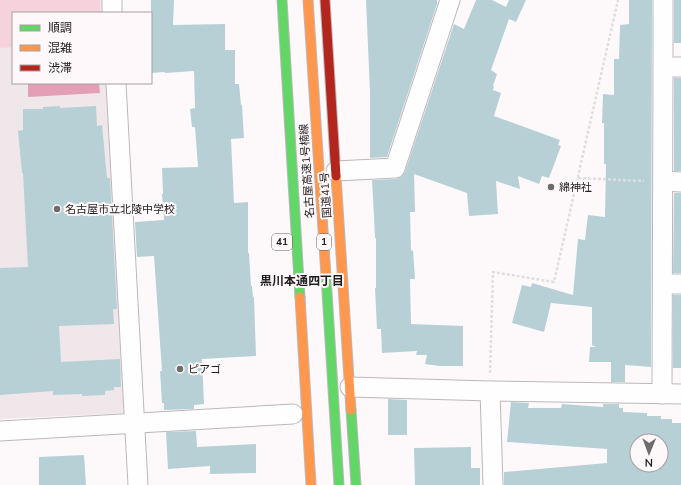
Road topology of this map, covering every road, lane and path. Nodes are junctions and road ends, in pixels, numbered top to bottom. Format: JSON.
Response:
{"nodes":[{"id":1,"x":112,"y":0,"type":"edge"},
{"id":2,"x":282,"y":0,"type":"edge"},
{"id":3,"x":308,"y":0,"type":"edge"},
{"id":4,"x":325,"y":0,"type":"edge"},
{"id":5,"x":450,"y":0,"type":"edge"},
{"id":6,"x":618,"y":0,"type":"edge"},
{"id":7,"x":663,"y":0,"type":"edge"},
{"id":8,"x":112,"y":12,"type":"edge"},
{"id":9,"x":672,"y":67,"type":"edge"},
{"id":10,"x":116,"y":84,"type":"edge"},
{"id":11,"x":336,"y":171,"type":"junction"},
{"id":12,"x":578,"y":178,"type":"junction"},
{"id":13,"x":672,"y":182,"type":"edge"},
{"id":14,"x":672,"y":284,"type":"edge"},
{"id":15,"x":350,"y":387,"type":"junction"},
{"id":16,"x":490,"y":391,"type":"junction"},
{"id":17,"x":672,"y":394,"type":"edge"},
{"id":18,"x":293,"y":414,"type":"dead end"},
{"id":19,"x":134,"y":423,"type":"junction"},
{"id":20,"x":0,"y":431,"type":"edge"},
{"id":21,"x":138,"y":485,"type":"edge"},
{"id":22,"x":311,"y":485,"type":"edge"},
{"id":23,"x":339,"y":485,"type":"edge"},
{"id":24,"x":356,"y":485,"type":"edge"},
{"id":25,"x":493,"y":485,"type":"edge"}],
"edges":[{"from":1,"to":8,"type":"street"},
{"from":2,"to":22,"type":"highway","name":"名古屋高速1号楠線"},
{"from":3,"to":23,"type":"highway","name":"名古屋高速1号楠線","number":"1"},
{"from":4,"to":11,"type":"highway","name":"国道41号"},
{"from":5,"to":11,"type":"street"},
{"from":6,"to":12,"type":"path"},
{"from":7,"to":9,"type":"street"},
{"from":9,"to":13,"type":"street"},
{"from":10,"to":19,"type":"street"},
{"from":11,"to":15,"type":"highway","name":"国道41号"},
{"from":12,"to":13,"type":"path"},
{"from":12,"to":16,"type":"path"},
{"from":13,"to":14,"type":"street"},
{"from":14,"to":17,"type":"street"},
{"from":15,"to":16,"type":"street"},
{"from":15,"to":24,"type":"highway","name":"国道41号"},
{"from":16,"to":17,"type":"street"},
{"from":16,"to":25,"type":"street"},
{"from":18,"to":19,"type":"street"},
{"from":19,"to":20,"type":"street"},
{"from":19,"to":21,"type":"street"}]}
